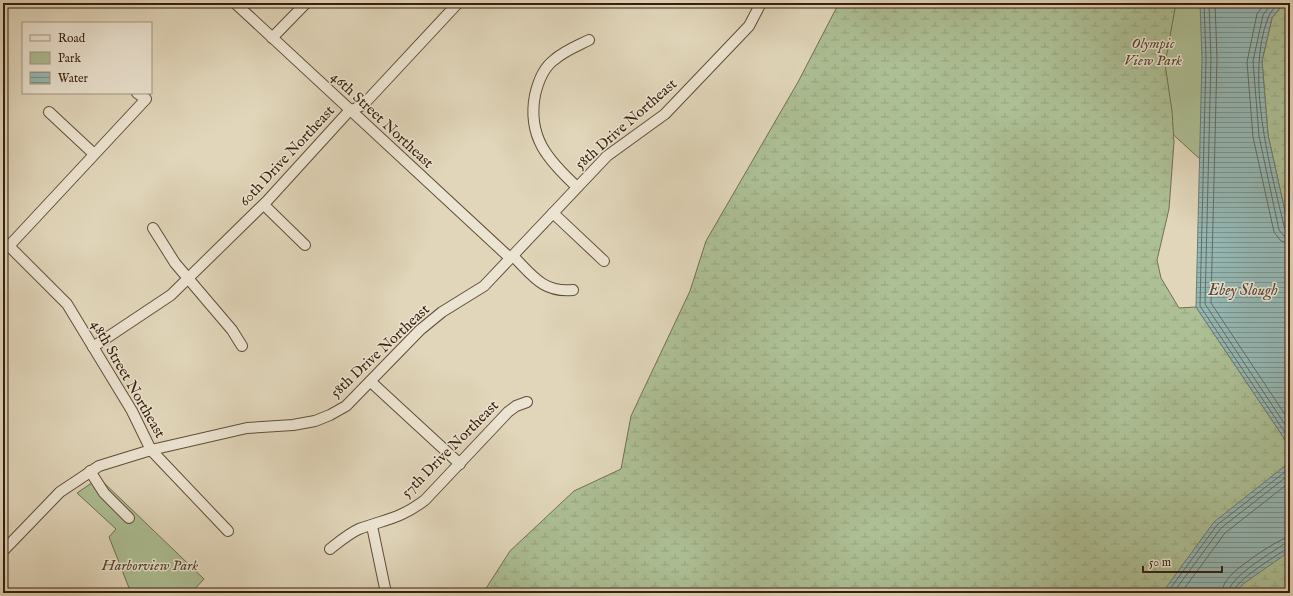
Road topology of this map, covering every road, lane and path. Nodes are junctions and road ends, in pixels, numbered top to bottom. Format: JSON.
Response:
{"nodes":[{"id":1,"x":235,"y":3,"type":"edge"},
{"id":2,"x":306,"y":3,"type":"edge"},
{"id":3,"x":458,"y":3,"type":"edge"},
{"id":4,"x":761,"y":3,"type":"edge"},
{"id":5,"x":272,"y":38,"type":"junction"},
{"id":6,"x":589,"y":40,"type":"dead end"},
{"id":7,"x":138,"y":94,"type":"edge"},
{"id":8,"x":349,"y":110,"type":"junction"},
{"id":9,"x":49,"y":112,"type":"dead end"},
{"id":10,"x":94,"y":154,"type":"junction"},
{"id":11,"x":577,"y":187,"type":"junction"},
{"id":12,"x":264,"y":205,"type":"junction"},
{"id":13,"x":553,"y":213,"type":"junction"},
{"id":14,"x":153,"y":228,"type":"dead end"},
{"id":15,"x":6,"y":244,"type":"edge"},
{"id":16,"x":305,"y":245,"type":"dead end"},
{"id":17,"x":511,"y":257,"type":"junction"},
{"id":18,"x":604,"y":261,"type":"dead end"},
{"id":19,"x":187,"y":279,"type":"junction"},
{"id":20,"x":573,"y":290,"type":"dead end"},
{"id":21,"x":242,"y":346,"type":"dead end"},
{"id":22,"x":92,"y":347,"type":"junction"},
{"id":23,"x":371,"y":382,"type":"junction"},
{"id":24,"x":527,"y":402,"type":"dead end"},
{"id":25,"x":151,"y":450,"type":"junction"},
{"id":26,"x":460,"y":464,"type":"junction"},
{"id":27,"x":90,"y":472,"type":"junction"},
{"id":28,"x":129,"y":518,"type":"dead end"},
{"id":29,"x":372,"y":526,"type":"junction"},
{"id":30,"x":228,"y":531,"type":"dead end"},
{"id":31,"x":330,"y":549,"type":"dead end"},
{"id":32,"x":3,"y":551,"type":"edge"},
{"id":33,"x":386,"y":593,"type":"edge"}],
"edges":[{"from":1,"to":5,"type":"street","name":"46th Street Northeast"},
{"from":2,"to":5,"type":"street"},
{"from":3,"to":8,"type":"street","name":"60th Drive Northeast"},
{"from":4,"to":11,"type":"street","name":"58th Drive Northeast"},
{"from":5,"to":8,"type":"street","name":"46th Street Northeast"},
{"from":6,"to":11,"type":"street"},
{"from":7,"to":10,"type":"street"},
{"from":8,"to":12,"type":"street","name":"60th Drive Northeast"},
{"from":8,"to":17,"type":"street","name":"46th Street Northeast"},
{"from":9,"to":10,"type":"street"},
{"from":10,"to":15,"type":"street"},
{"from":11,"to":13,"type":"street","name":"58th Drive Northeast"},
{"from":12,"to":16,"type":"street"},
{"from":12,"to":19,"type":"street","name":"60th Drive Northeast"},
{"from":13,"to":17,"type":"street","name":"58th Drive Northeast"},
{"from":13,"to":18,"type":"street"},
{"from":14,"to":19,"type":"street"},
{"from":15,"to":22,"type":"street","name":"48th Street Northeast"},
{"from":17,"to":20,"type":"street","name":"46th Street Northeast"},
{"from":17,"to":23,"type":"street","name":"58th Drive Northeast"},
{"from":19,"to":21,"type":"street"},
{"from":19,"to":22,"type":"street","name":"60th Drive Northeast"},
{"from":22,"to":25,"type":"street","name":"48th Street Northeast"},
{"from":23,"to":25,"type":"street","name":"58th Drive Northeast"},
{"from":23,"to":26,"type":"street"},
{"from":24,"to":26,"type":"street","name":"57th Drive Northeast"},
{"from":25,"to":27,"type":"street","name":"58th Drive Northeast"},
{"from":25,"to":30,"type":"street","name":"48th Street Northeast"},
{"from":26,"to":29,"type":"street","name":"57th Drive Northeast"},
{"from":27,"to":28,"type":"street"},
{"from":27,"to":32,"type":"street","name":"58th Drive Northeast"},
{"from":29,"to":31,"type":"street","name":"57th Drive Northeast"},
{"from":29,"to":33,"type":"street"}]}
